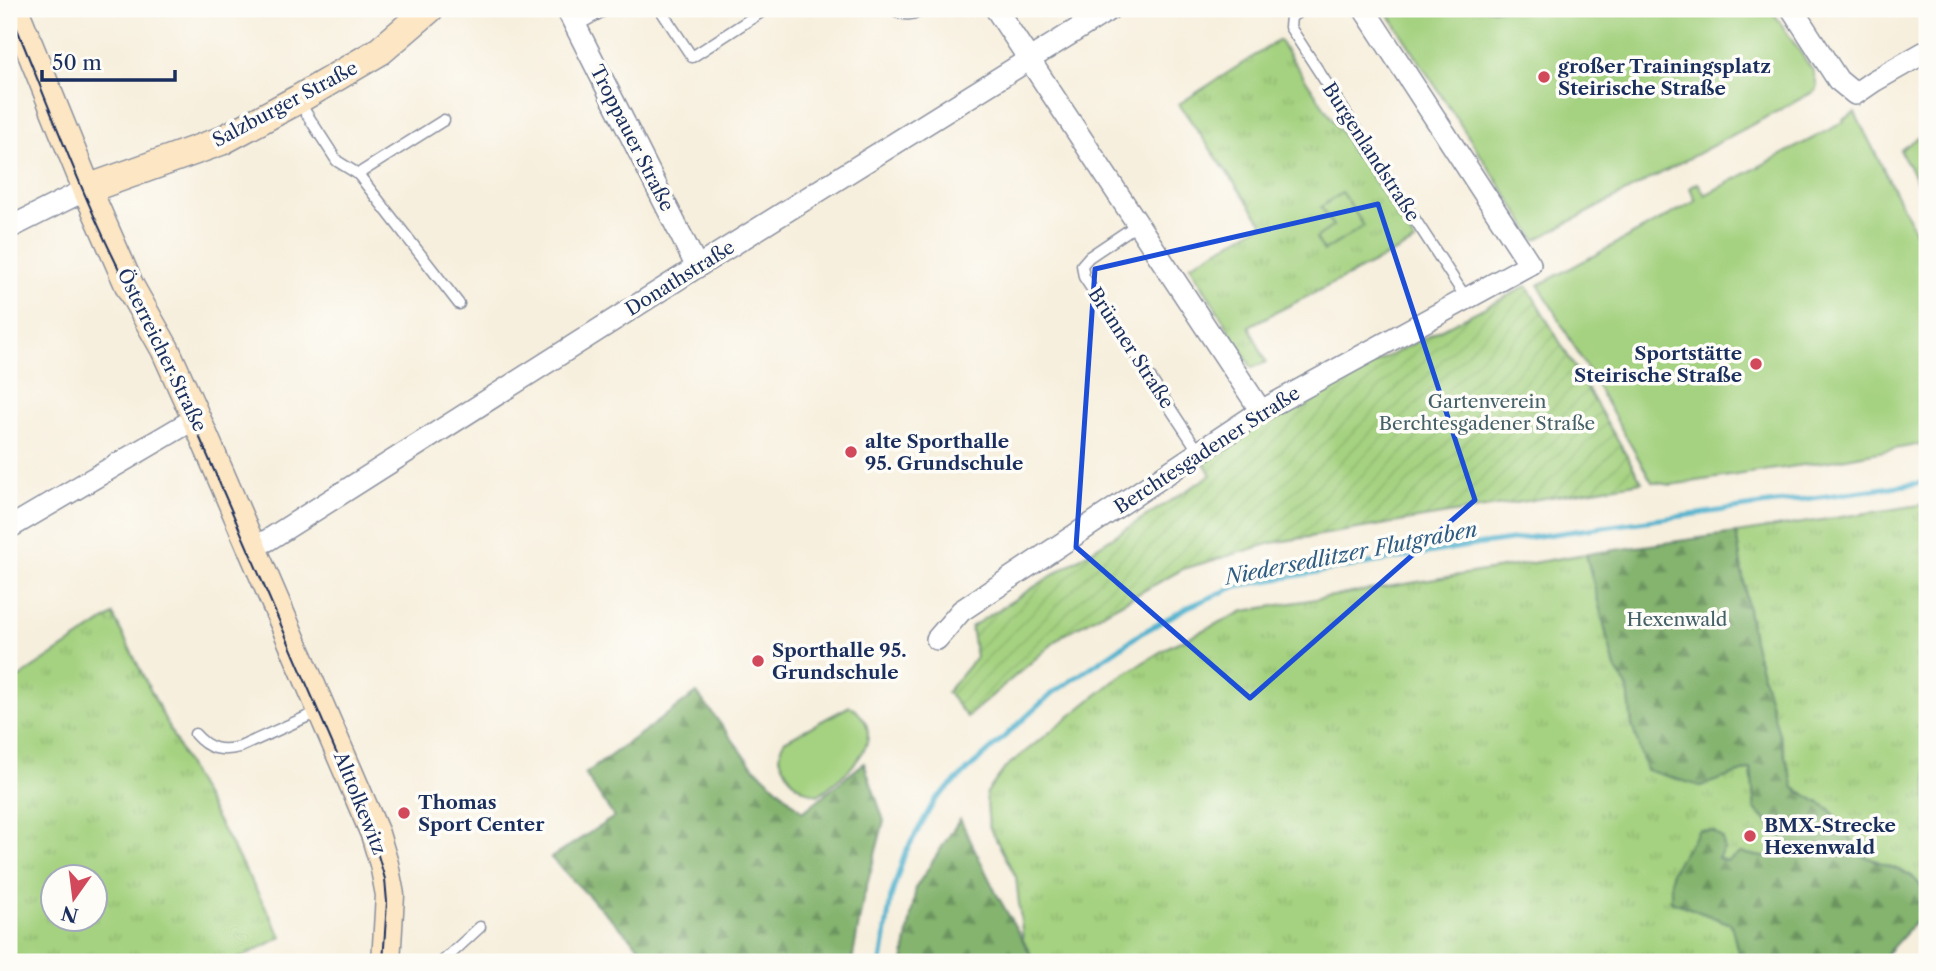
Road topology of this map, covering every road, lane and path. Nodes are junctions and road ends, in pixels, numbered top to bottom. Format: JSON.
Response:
{"nodes":[{"id":1,"x":13,"y":9,"type":"edge"},
{"id":2,"x":429,"y":9,"type":"edge"},
{"id":3,"x":607,"y":9,"type":"edge"},
{"id":4,"x":660,"y":9,"type":"edge"},
{"id":5,"x":766,"y":9,"type":"edge"},
{"id":6,"x":893,"y":9,"type":"edge"},
{"id":7,"x":925,"y":9,"type":"edge"},
{"id":8,"x":996,"y":9,"type":"edge"},
{"id":9,"x":1110,"y":9,"type":"edge"},
{"id":10,"x":1303,"y":9,"type":"edge"},
{"id":11,"x":1364,"y":9,"type":"edge"},
{"id":12,"x":1792,"y":9,"type":"edge"},
{"id":13,"x":571,"y":18,"type":"edge"},
{"id":14,"x":1927,"y":51,"type":"edge"},
{"id":15,"x":1029,"y":59,"type":"junction"},
{"id":16,"x":297,"y":100,"type":"junction"},
{"id":17,"x":444,"y":120,"type":"dead end"},
{"id":18,"x":358,"y":174,"type":"junction"},
{"id":19,"x":87,"y":189,"type":"junction"},
{"id":20,"x":1138,"y":224,"type":"junction"},
{"id":21,"x":9,"y":228,"type":"edge"},
{"id":22,"x":697,"y":267,"type":"junction"},
{"id":23,"x":1466,"y":298,"type":"junction"},
{"id":24,"x":459,"y":304,"type":"dead end"},
{"id":25,"x":1261,"y":411,"type":"junction"},
{"id":26,"x":197,"y":418,"type":"junction"},
{"id":27,"x":1199,"y":452,"type":"junction"},
{"id":28,"x":9,"y":528,"type":"edge"},
{"id":29,"x":252,"y":547,"type":"junction"},
{"id":30,"x":937,"y":639,"type":"dead end"},
{"id":31,"x":318,"y":700,"type":"junction"},
{"id":32,"x":195,"y":734,"type":"dead end"},
{"id":33,"x":480,"y":927,"type":"dead end"},
{"id":34,"x":386,"y":962,"type":"edge"},
{"id":35,"x":442,"y":962,"type":"edge"}],
"edges":[{"from":1,"to":19,"type":"main road","name":"Österreicher Straße"},
{"from":2,"to":16,"type":"main road","name":"Salzburger Straße"},
{"from":3,"to":13,"type":"lane"},
{"from":4,"to":5,"type":"lane"},
{"from":6,"to":7,"type":"lane"},
{"from":8,"to":15,"type":"street"},
{"from":9,"to":15,"type":"street","name":"Donathstraße"},
{"from":10,"to":23,"type":"lane","name":"Burgenlandstraße"},
{"from":11,"to":23,"type":"street","name":"Berchtesgadener Straße"},
{"from":12,"to":14,"type":"street"},
{"from":13,"to":22,"type":"street","name":"Troppauer Straße"},
{"from":15,"to":20,"type":"street"},
{"from":15,"to":22,"type":"street","name":"Donathstraße"},
{"from":16,"to":18,"type":"lane"},
{"from":16,"to":19,"type":"main road","name":"Salzburger Straße"},
{"from":17,"to":18,"type":"lane"},
{"from":18,"to":24,"type":"lane"},
{"from":19,"to":21,"type":"street"},
{"from":19,"to":26,"type":"main road","name":"Österreicher Straße"},
{"from":20,"to":25,"type":"street"},
{"from":20,"to":27,"type":"lane","name":"Brünner Straße"},
{"from":22,"to":29,"type":"street","name":"Donathstraße"},
{"from":23,"to":25,"type":"street","name":"Berchtesgadener Straße"},
{"from":25,"to":27,"type":"street","name":"Berchtesgadener Straße"},
{"from":26,"to":28,"type":"street"},
{"from":26,"to":29,"type":"main road","name":"Österreicher Straße"},
{"from":27,"to":30,"type":"street","name":"Berchtesgadener Straße"},
{"from":29,"to":31,"type":"main road","name":"Österreicher Straße"},
{"from":31,"to":32,"type":"lane"},
{"from":31,"to":34,"type":"main road","name":"Alttolkewitz"},
{"from":33,"to":35,"type":"lane"}]}
